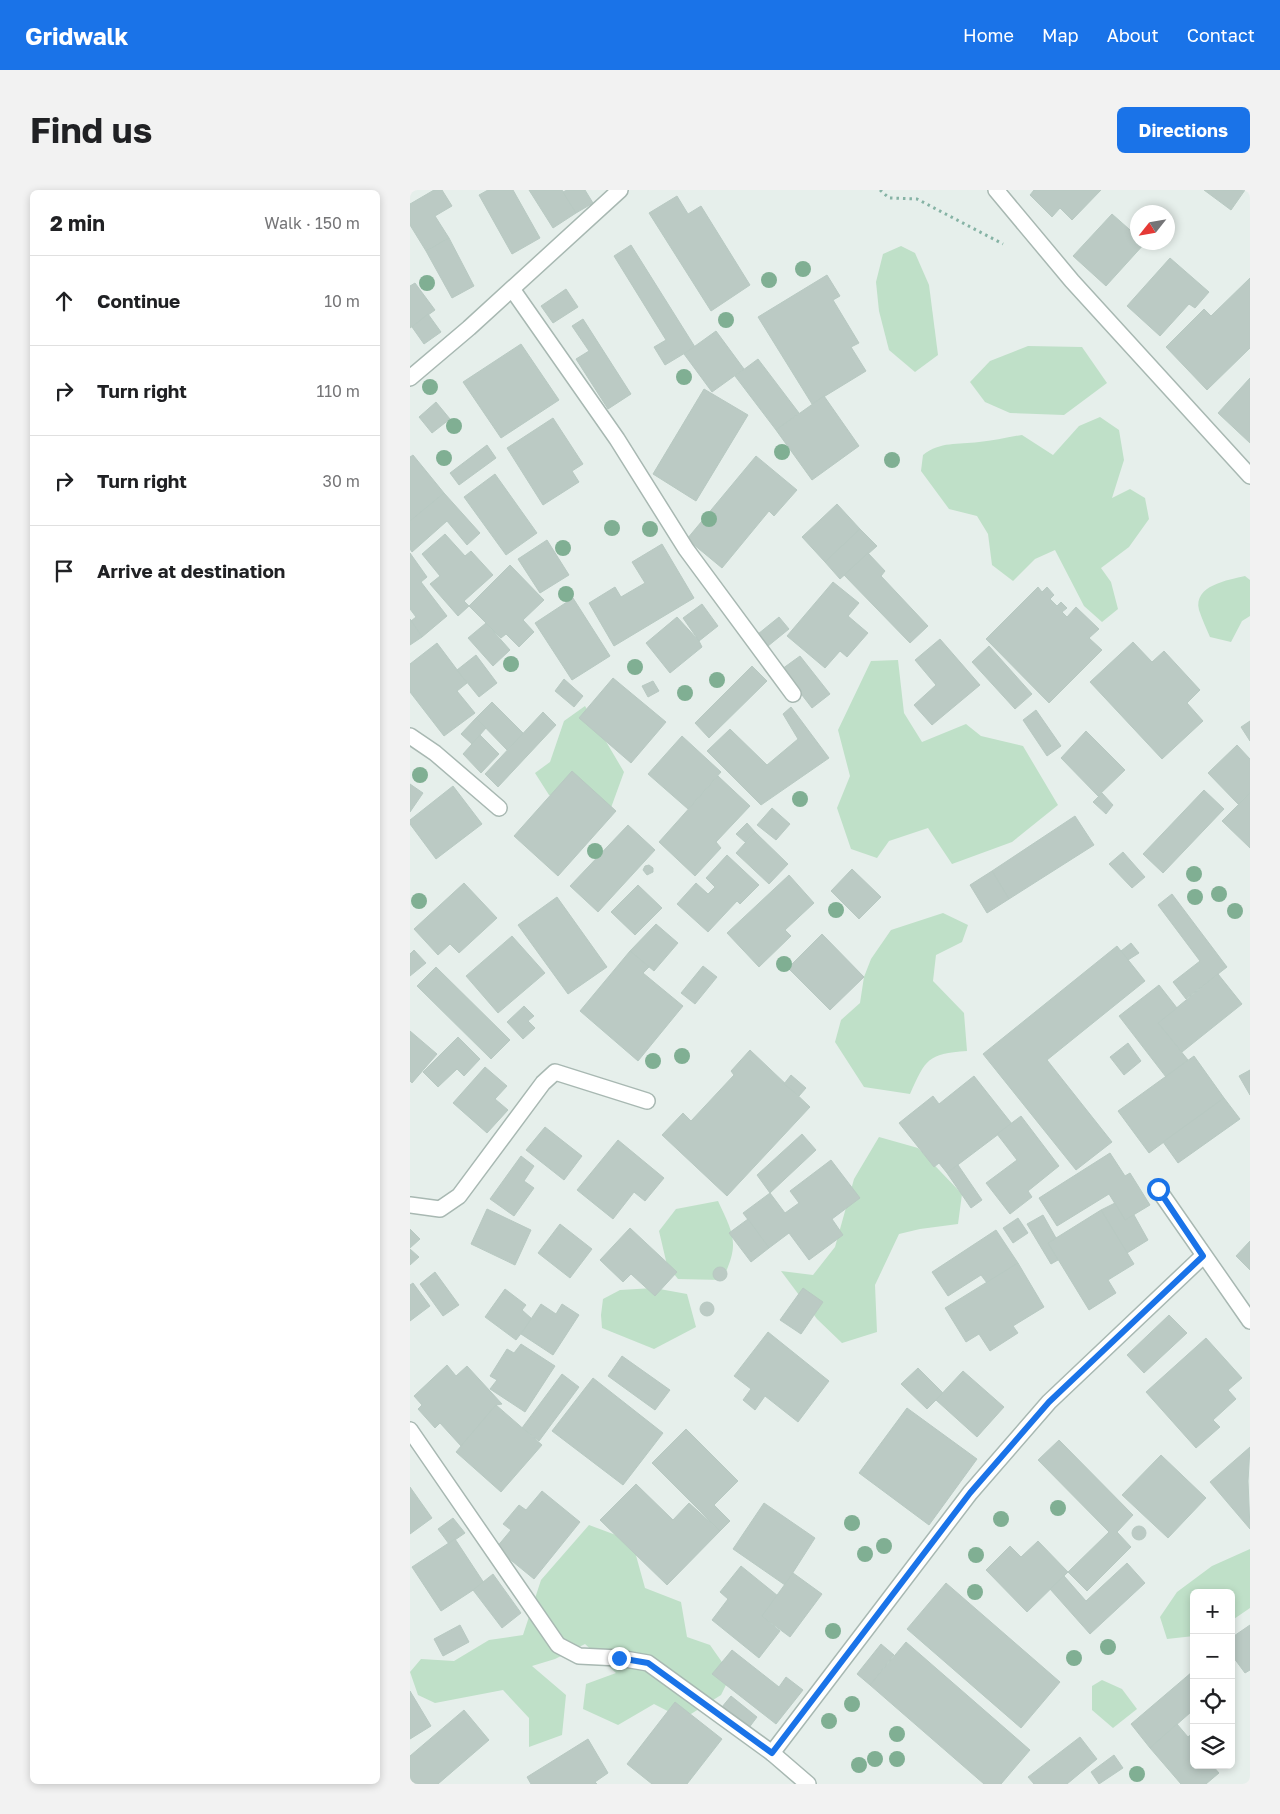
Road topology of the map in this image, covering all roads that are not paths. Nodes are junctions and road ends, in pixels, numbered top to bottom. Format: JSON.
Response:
{"nodes":[{"id":1,"x":620,"y":190,"type":"edge"},
{"id":2,"x":996,"y":190,"type":"edge"},
{"id":3,"x":512,"y":289,"type":"junction"},
{"id":4,"x":410,"y":378,"type":"edge"},
{"id":5,"x":1250,"y":476,"type":"edge"},
{"id":6,"x":793,"y":694,"type":"dead end"},
{"id":7,"x":410,"y":736,"type":"edge"},
{"id":8,"x":499,"y":808,"type":"dead end"},
{"id":9,"x":647,"y":1101,"type":"dead end"},
{"id":10,"x":1158,"y":1189,"type":"dead end"},
{"id":11,"x":410,"y":1205,"type":"edge"},
{"id":12,"x":1203,"y":1256,"type":"junction"},
{"id":13,"x":1250,"y":1321,"type":"edge"},
{"id":14,"x":410,"y":1430,"type":"edge"},
{"id":15,"x":772,"y":1753,"type":"junction"},
{"id":16,"x":808,"y":1784,"type":"edge"}],
"edges":[{"from":1,"to":3,"type":"street"},
{"from":2,"to":5,"type":"street"},
{"from":3,"to":4,"type":"street"},
{"from":3,"to":6,"type":"street"},
{"from":7,"to":8,"type":"street"},
{"from":9,"to":11,"type":"street"},
{"from":10,"to":12,"type":"street"},
{"from":12,"to":13,"type":"street"},
{"from":12,"to":15,"type":"street"},
{"from":14,"to":15,"type":"street"},
{"from":15,"to":16,"type":"street"}]}
